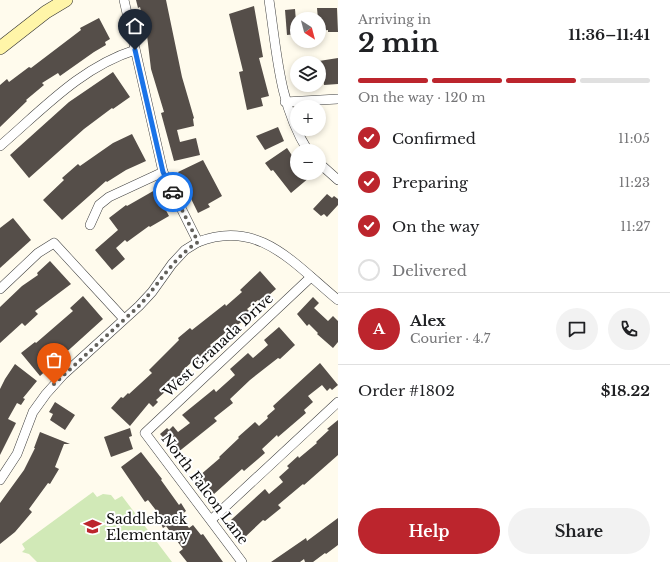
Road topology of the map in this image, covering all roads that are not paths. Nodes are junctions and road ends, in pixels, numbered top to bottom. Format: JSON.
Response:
{"nodes":[{"id":1,"x":66,"y":0,"type":"edge"},
{"id":2,"x":124,"y":0,"type":"edge"},
{"id":3,"x":269,"y":0,"type":"edge"},
{"id":4,"x":0,"y":48,"type":"edge"},
{"id":5,"x":135,"y":50,"type":"junction"},
{"id":6,"x":338,"y":99,"type":"edge"},
{"id":7,"x":285,"y":102,"type":"junction"},
{"id":8,"x":304,"y":144,"type":"edge"},
{"id":9,"x":0,"y":146,"type":"edge"},
{"id":10,"x":326,"y":169,"type":"edge"},
{"id":11,"x":163,"y":172,"type":"junction"},
{"id":12,"x":338,"y":180,"type":"edge"},
{"id":13,"x":90,"y":225,"type":"dead end"},
{"id":14,"x":198,"y":242,"type":"junction"},
{"id":15,"x":311,"y":277,"type":"junction"},
{"id":16,"x":0,"y":289,"type":"edge"},
{"id":17,"x":338,"y":300,"type":"edge"},
{"id":18,"x":124,"y":319,"type":"junction"},
{"id":19,"x":338,"y":402,"type":"edge"},
{"id":20,"x":145,"y":433,"type":"joint"},
{"id":21,"x":0,"y":480,"type":"edge"},
{"id":22,"x":211,"y":520,"type":"junction"},
{"id":23,"x":242,"y":562,"type":"edge"}],
"edges":[{"from":1,"to":4,"type":"street"},
{"from":2,"to":5,"type":"street"},
{"from":3,"to":7,"type":"street"},
{"from":5,"to":9,"type":"street"},
{"from":5,"to":11,"type":"street"},
{"from":6,"to":7,"type":"street"},
{"from":7,"to":8,"type":"street"},
{"from":10,"to":12,"type":"street"},
{"from":11,"to":13,"type":"street"},
{"from":11,"to":14,"type":"street"},
{"from":14,"to":15,"type":"street"},
{"from":14,"to":18,"type":"street"},
{"from":15,"to":17,"type":"street"},
{"from":15,"to":20,"type":"street","name":"West Granada Drive"},
{"from":16,"to":18,"type":"street"},
{"from":18,"to":21,"type":"street"},
{"from":19,"to":22,"type":"street"},
{"from":20,"to":22,"type":"street","name":"North Falcon Lane"},
{"from":22,"to":23,"type":"street","name":"North Falcon Lane"}]}
